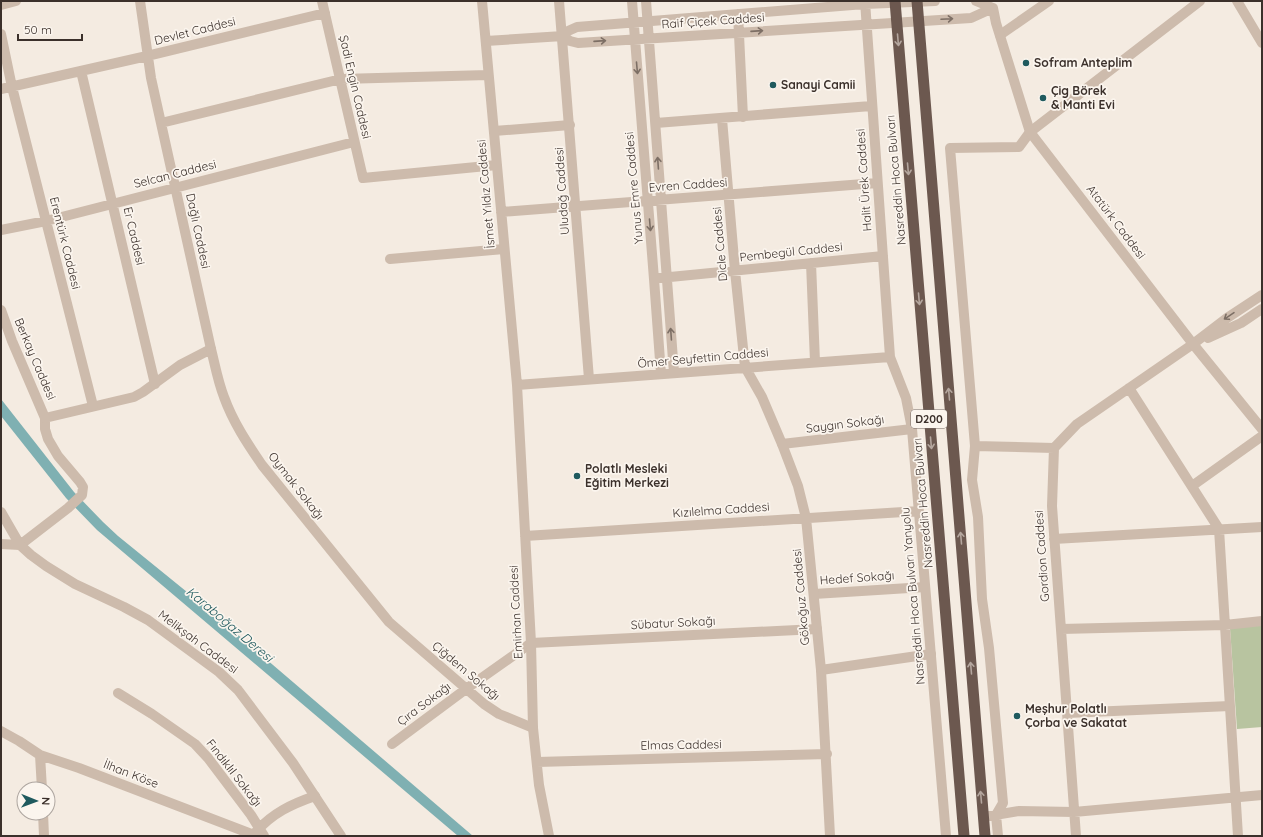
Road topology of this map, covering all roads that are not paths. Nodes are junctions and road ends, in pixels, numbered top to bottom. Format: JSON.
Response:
{"nodes":[{"id":1,"x":16,"y":1,"type":"edge"},
{"id":2,"x":140,"y":1,"type":"edge"},
{"id":3,"x":322,"y":1,"type":"edge"},
{"id":4,"x":482,"y":1,"type":"edge"},
{"id":5,"x":560,"y":1,"type":"edge"},
{"id":6,"x":632,"y":1,"type":"edge"},
{"id":7,"x":646,"y":1,"type":"edge"},
{"id":8,"x":917,"y":1,"type":"edge"},
{"id":9,"x":935,"y":1,"type":"edge"},
{"id":10,"x":976,"y":1,"type":"edge"},
{"id":11,"x":1049,"y":1,"type":"edge"},
{"id":12,"x":1200,"y":1,"type":"edge"},
{"id":13,"x":1236,"y":1,"type":"edge"},
{"id":14,"x":895,"y":2,"type":"edge"},
{"id":15,"x":865,"y":3,"type":"edge"},
{"id":16,"x":993,"y":4,"type":"edge"},
{"id":17,"x":1,"y":5,"type":"edge"},
{"id":18,"x":790,"y":6,"type":"edge"},
{"id":19,"x":325,"y":13,"type":"junction"},
{"id":20,"x":738,"y":14,"type":"junction"},
{"id":21,"x":647,"y":21,"type":"junction"},
{"id":22,"x":918,"y":21,"type":"junction"},
{"id":23,"x":897,"y":22,"type":"junction"},
{"id":24,"x":634,"y":23,"type":"junction"},
{"id":25,"x":866,"y":24,"type":"junction"},
{"id":26,"x":739,"y":32,"type":"junction"},
{"id":27,"x":1,"y":34,"type":"edge"},
{"id":28,"x":1000,"y":35,"type":"junction"},
{"id":29,"x":563,"y":36,"type":"junction"},
{"id":30,"x":649,"y":38,"type":"junction"},
{"id":31,"x":635,"y":39,"type":"junction"},
{"id":32,"x":486,"y":41,"type":"junction"},
{"id":33,"x":1262,"y":43,"type":"edge"},
{"id":34,"x":147,"y":56,"type":"junction"},
{"id":35,"x":81,"y":71,"type":"junction"},
{"id":36,"x":488,"y":75,"type":"junction"},
{"id":37,"x":340,"y":79,"type":"junction"},
{"id":38,"x":12,"y":86,"type":"junction"},
{"id":39,"x":1,"y":89,"type":"edge"},
{"id":40,"x":872,"y":106,"type":"junction"},
{"id":41,"x":743,"y":117,"type":"junction"},
{"id":42,"x":722,"y":119,"type":"junction"},
{"id":43,"x":161,"y":123,"type":"junction"},
{"id":44,"x":656,"y":123,"type":"junction"},
{"id":45,"x":570,"y":125,"type":"junction"},
{"id":46,"x":494,"y":131,"type":"junction"},
{"id":47,"x":1030,"y":132,"type":"junction"},
{"id":48,"x":354,"y":142,"type":"junction"},
{"id":49,"x":497,"y":165,"type":"junction"},
{"id":50,"x":877,"y":183,"type":"junction"},
{"id":51,"x":175,"y":188,"type":"junction"},
{"id":52,"x":728,"y":195,"type":"junction"},
{"id":53,"x":661,"y":200,"type":"junction"},
{"id":54,"x":648,"y":201,"type":"junction"},
{"id":55,"x":112,"y":203,"type":"junction"},
{"id":56,"x":576,"y":207,"type":"junction"},
{"id":57,"x":501,"y":212,"type":"junction"},
{"id":58,"x":46,"y":221,"type":"junction"},
{"id":59,"x":1,"y":230,"type":"edge"},
{"id":60,"x":504,"y":249,"type":"junction"},
{"id":61,"x":883,"y":256,"type":"junction"},
{"id":62,"x":390,"y":259,"type":"dead end"},
{"id":63,"x":811,"y":263,"type":"junction"},
{"id":64,"x":735,"y":271,"type":"junction"},
{"id":65,"x":667,"y":278,"type":"junction"},
{"id":66,"x":654,"y":279,"type":"junction"},
{"id":67,"x":1262,"y":295,"type":"edge"},
{"id":68,"x":1,"y":310,"type":"edge"},
{"id":69,"x":1262,"y":310,"type":"edge"},
{"id":70,"x":1193,"y":344,"type":"junction"},
{"id":71,"x":211,"y":349,"type":"junction"},
{"id":72,"x":890,"y":357,"type":"junction"},
{"id":73,"x":815,"y":362,"type":"junction"},
{"id":74,"x":745,"y":367,"type":"junction"},
{"id":75,"x":674,"y":373,"type":"junction"},
{"id":76,"x":661,"y":374,"type":"junction"},
{"id":77,"x":589,"y":379,"type":"junction"},
{"id":78,"x":155,"y":384,"type":"junction"},
{"id":79,"x":517,"y":385,"type":"junction"},
{"id":80,"x":1129,"y":388,"type":"junction"},
{"id":81,"x":93,"y":406,"type":"junction"},
{"id":82,"x":45,"y":418,"type":"junction"},
{"id":83,"x":912,"y":429,"type":"junction"},
{"id":84,"x":1262,"y":429,"type":"edge"},
{"id":85,"x":1262,"y":436,"type":"edge"},
{"id":86,"x":782,"y":444,"type":"junction"},
{"id":87,"x":975,"y":446,"type":"junction"},
{"id":88,"x":1054,"y":448,"type":"junction"},
{"id":89,"x":1192,"y":486,"type":"junction"},
{"id":90,"x":919,"y":511,"type":"junction"},
{"id":91,"x":1,"y":512,"type":"edge"},
{"id":92,"x":806,"y":518,"type":"junction"},
{"id":93,"x":1262,"y":527,"type":"edge"},
{"id":94,"x":1219,"y":529,"type":"junction"},
{"id":95,"x":525,"y":536,"type":"junction"},
{"id":96,"x":1054,"y":539,"type":"junction"},
{"id":97,"x":1,"y":544,"type":"edge"},
{"id":98,"x":20,"y":545,"type":"junction"},
{"id":99,"x":925,"y":587,"type":"junction"},
{"id":100,"x":814,"y":594,"type":"junction"},
{"id":101,"x":1262,"y":621,"type":"edge"},
{"id":102,"x":389,"y":622,"type":"joint"},
{"id":103,"x":1225,"y":625,"type":"junction"},
{"id":104,"x":817,"y":629,"type":"junction"},
{"id":105,"x":1061,"y":630,"type":"junction"},
{"id":106,"x":531,"y":643,"type":"junction"},
{"id":107,"x":931,"y":654,"type":"junction"},
{"id":108,"x":821,"y":670,"type":"junction"},
{"id":109,"x":466,"y":689,"type":"junction"},
{"id":110,"x":118,"y":693,"type":"dead end"},
{"id":111,"x":1230,"y":706,"type":"junction"},
{"id":112,"x":1067,"y":713,"type":"junction"},
{"id":113,"x":533,"y":728,"type":"junction"},
{"id":114,"x":1,"y":732,"type":"edge"},
{"id":115,"x":392,"y":744,"type":"dead end"},
{"id":116,"x":826,"y":754,"type":"junction"},
{"id":117,"x":40,"y":756,"type":"junction"},
{"id":118,"x":537,"y":762,"type":"junction"},
{"id":119,"x":42,"y":781,"type":"edge"},
{"id":120,"x":1262,"y":795,"type":"edge"},
{"id":121,"x":315,"y":796,"type":"junction"},
{"id":122,"x":1236,"y":798,"type":"junction"},
{"id":123,"x":1074,"y":812,"type":"junction"},
{"id":124,"x":996,"y":815,"type":"junction"},
{"id":125,"x":983,"y":817,"type":"junction"},
{"id":126,"x":43,"y":821,"type":"edge"},
{"id":127,"x":258,"y":834,"type":"edge"},
{"id":128,"x":44,"y":836,"type":"edge"},
{"id":129,"x":341,"y":836,"type":"edge"},
{"id":130,"x":549,"y":836,"type":"edge"},
{"id":131,"x":830,"y":836,"type":"edge"},
{"id":132,"x":946,"y":836,"type":"edge"},
{"id":133,"x":964,"y":836,"type":"edge"},
{"id":134,"x":984,"y":836,"type":"edge"},
{"id":135,"x":998,"y":836,"type":"edge"},
{"id":136,"x":1076,"y":836,"type":"edge"},
{"id":137,"x":1238,"y":836,"type":"edge"}],
"edges":[{"from":1,"to":17,"type":"street"},
{"from":2,"to":34,"type":"street","name":"Dağlı Caddesi"},
{"from":3,"to":19,"type":"street","name":"Şadi Engin Caddesi"},
{"from":4,"to":32,"type":"street","name":"İsmet Yıldız Caddesi"},
{"from":5,"to":29,"type":"street","name":"Uludağ Caddesi"},
{"from":6,"to":24,"type":"street","name":"Yunus Emre Caddesi"},
{"from":7,"to":21,"type":"street"},
{"from":8,"to":9,"type":"street","name":"Raif Çiçek Caddesi"},
{"from":8,"to":14,"type":"street","name":"Raif Çiçek Caddesi"},
{"from":8,"to":22,"type":"highway","number":"D200"},
{"from":10,"to":16,"type":"street"},
{"from":11,"to":28,"type":"street"},
{"from":12,"to":47,"type":"street"},
{"from":13,"to":33,"type":"street"},
{"from":14,"to":15,"type":"street","name":"Raif Çiçek Caddesi"},
{"from":14,"to":23,"type":"highway","name":"Nasreddin Hoca Bulvarı","number":"D200"},
{"from":15,"to":18,"type":"street","name":"Raif Çiçek Caddesi"},
{"from":15,"to":25,"type":"street","name":"Halit Ürek Caddesi"},
{"from":22,"to":16,"type":"street","name":"Raif Çiçek Caddesi","one_way":true},
{"from":16,"to":28,"type":"street","name":"Atatürk Caddesi"},
{"from":18,"to":20,"type":"street","name":"Raif Çiçek Caddesi"},
{"from":19,"to":34,"type":"street","name":"Devlet Caddesi"},
{"from":19,"to":37,"type":"street","name":"Şadi Engin Caddesi"},
{"from":20,"to":21,"type":"street","name":"Raif Çiçek Caddesi"},
{"from":20,"to":26,"type":"street"},
{"from":21,"to":24,"type":"street","name":"Raif Çiçek Caddesi"},
{"from":21,"to":30,"type":"street"},
{"from":22,"to":23,"type":"street","name":"Raif Çiçek Caddesi"},
{"from":125,"to":22,"type":"highway","number":"D200","one_way":true},
{"from":23,"to":25,"type":"street","name":"Raif Çiçek Caddesi"},
{"from":23,"to":133,"type":"highway","name":"Nasreddin Hoca Bulvarı","number":"D200","one_way":true},
{"from":24,"to":29,"type":"street","name":"Raif Çiçek Caddesi"},
{"from":24,"to":31,"type":"street","name":"Yunus Emre Caddesi"},
{"from":26,"to":25,"type":"street","name":"Raif Çiçek Caddesi","one_way":true},
{"from":25,"to":40,"type":"street","name":"Halit Ürek Caddesi"},
{"from":26,"to":30,"type":"street","name":"Raif Çiçek Caddesi"},
{"from":26,"to":41,"type":"street"},
{"from":27,"to":38,"type":"street","name":"Erentürk Caddesi"},
{"from":28,"to":47,"type":"street","name":"Atatürk Caddesi"},
{"from":29,"to":31,"type":"street","name":"Raif Çiçek Caddesi","one_way":true},
{"from":29,"to":32,"type":"street","name":"Raif Çiçek Caddesi"},
{"from":29,"to":45,"type":"street","name":"Uludağ Caddesi"},
{"from":30,"to":31,"type":"street","name":"Raif Çiçek Caddesi"},
{"from":30,"to":44,"type":"street"},
{"from":31,"to":54,"type":"street","name":"Yunus Emre Caddesi","one_way":true},
{"from":32,"to":36,"type":"street","name":"İsmet Yıldız Caddesi"},
{"from":34,"to":35,"type":"street","name":"Devlet Caddesi"},
{"from":34,"to":43,"type":"street","name":"Dağlı Caddesi"},
{"from":35,"to":38,"type":"street","name":"Devlet Caddesi"},
{"from":35,"to":55,"type":"street","name":"Er Caddesi"},
{"from":36,"to":37,"type":"street"},
{"from":36,"to":46,"type":"street","name":"İsmet Yıldız Caddesi"},
{"from":37,"to":43,"type":"street"},
{"from":37,"to":48,"type":"street","name":"Şadi Engin Caddesi"},
{"from":38,"to":39,"type":"street","name":"Devlet Caddesi"},
{"from":38,"to":58,"type":"street","name":"Erentürk Caddesi"},
{"from":40,"to":41,"type":"street"},
{"from":40,"to":50,"type":"street","name":"Halit Ürek Caddesi"},
{"from":41,"to":42,"type":"street"},
{"from":42,"to":44,"type":"street"},
{"from":42,"to":52,"type":"street","name":"Dicle Caddesi"},
{"from":43,"to":51,"type":"street","name":"Dağlı Caddesi"},
{"from":53,"to":44,"type":"street","one_way":true},
{"from":45,"to":46,"type":"street"},
{"from":45,"to":56,"type":"street","name":"Uludağ Caddesi"},
{"from":46,"to":49,"type":"street","name":"İsmet Yıldız Caddesi"},
{"from":47,"to":70,"type":"street","name":"Atatürk Caddesi"},
{"from":47,"to":87,"type":"street"},
{"from":48,"to":49,"type":"street","name":"Şadi Engin Caddesi"},
{"from":48,"to":51,"type":"street","name":"Selcan Caddesi"},
{"from":49,"to":57,"type":"street","name":"İsmet Yıldız Caddesi"},
{"from":50,"to":52,"type":"street","name":"Evren Caddesi"},
{"from":50,"to":61,"type":"street","name":"Halit Ürek Caddesi"},
{"from":51,"to":55,"type":"street","name":"Selcan Caddesi"},
{"from":51,"to":71,"type":"street","name":"Dağlı Caddesi"},
{"from":52,"to":53,"type":"street","name":"Evren Caddesi"},
{"from":52,"to":64,"type":"street","name":"Dicle Caddesi"},
{"from":53,"to":54,"type":"street","name":"Evren Caddesi"},
{"from":53,"to":65,"type":"street"},
{"from":54,"to":56,"type":"street","name":"Evren Caddesi"},
{"from":54,"to":66,"type":"street","name":"Yunus Emre Caddesi","one_way":true},
{"from":55,"to":58,"type":"street","name":"Selcan Caddesi"},
{"from":55,"to":78,"type":"street","name":"Er Caddesi"},
{"from":56,"to":57,"type":"street","name":"Evren Caddesi"},
{"from":56,"to":77,"type":"street","name":"Uludağ Caddesi"},
{"from":57,"to":60,"type":"street","name":"İsmet Yıldız Caddesi"},
{"from":58,"to":59,"type":"street","name":"Selcan Caddesi"},
{"from":58,"to":81,"type":"street","name":"Erentürk Caddesi"},
{"from":60,"to":62,"type":"street"},
{"from":60,"to":79,"type":"street","name":"İsmet Yıldız Caddesi"},
{"from":61,"to":63,"type":"street","name":"Pembegül Caddesi"},
{"from":61,"to":72,"type":"street","name":"Halit Ürek Caddesi"},
{"from":63,"to":64,"type":"street","name":"Pembegül Caddesi"},
{"from":63,"to":73,"type":"street"},
{"from":64,"to":65,"type":"street","name":"Pembegül Caddesi"},
{"from":64,"to":74,"type":"street","name":"Dicle Caddesi"},
{"from":65,"to":66,"type":"street","name":"Pembegül Caddesi"},
{"from":75,"to":65,"type":"street","one_way":true},
{"from":66,"to":76,"type":"street","name":"Yunus Emre Caddesi"},
{"from":67,"to":70,"type":"street","one_way":true},
{"from":68,"to":82,"type":"street","name":"Berkay Caddesi"},
{"from":69,"to":70,"type":"street"},
{"from":70,"to":80,"type":"street"},
{"from":70,"to":84,"type":"street","name":"Atatürk Caddesi"},
{"from":71,"to":78,"type":"street"},
{"from":71,"to":102,"type":"street","name":"Oymak Sokağı"},
{"from":72,"to":73,"type":"street","name":"Ömer Seyfettin Caddesi"},
{"from":72,"to":83,"type":"street","name":"Nasreddin Hoca Bulvarı Yanyolu"},
{"from":73,"to":74,"type":"street","name":"Ömer Seyfettin Caddesi"},
{"from":74,"to":75,"type":"street","name":"Ömer Seyfettin Caddesi"},
{"from":74,"to":86,"type":"street","name":"Gökoğuz Caddesi"},
{"from":75,"to":76,"type":"street","name":"Ömer Seyfettin Caddesi"},
{"from":76,"to":77,"type":"street","name":"Ömer Seyfettin Caddesi"},
{"from":77,"to":79,"type":"street","name":"Ömer Seyfettin Caddesi"},
{"from":78,"to":81,"type":"street"},
{"from":79,"to":95,"type":"street","name":"Emirhan Caddesi"},
{"from":80,"to":88,"type":"street"},
{"from":80,"to":89,"type":"street"},
{"from":81,"to":82,"type":"street"},
{"from":82,"to":98,"type":"street","name":"Berkay Caddesi"},
{"from":83,"to":86,"type":"street","name":"Saygın Sokağı"},
{"from":83,"to":90,"type":"street","name":"Nasreddin Hoca Bulvarı Yanyolu"},
{"from":85,"to":89,"type":"street"},
{"from":86,"to":92,"type":"street","name":"Gökoğuz Caddesi"},
{"from":87,"to":88,"type":"street"},
{"from":87,"to":124,"type":"street"},
{"from":88,"to":96,"type":"street","name":"Gordion Caddesi"},
{"from":89,"to":94,"type":"street"},
{"from":90,"to":92,"type":"street","name":"Kızılelma Caddesi"},
{"from":90,"to":99,"type":"street","name":"Nasreddin Hoca Bulvarı Yanyolu"},
{"from":91,"to":98,"type":"street","name":"Melikşah Caddesi"},
{"from":92,"to":95,"type":"street","name":"Kızılelma Caddesi"},
{"from":92,"to":100,"type":"street","name":"Gökoğuz Caddesi"},
{"from":93,"to":94,"type":"street"},
{"from":94,"to":96,"type":"street"},
{"from":94,"to":103,"type":"street"},
{"from":95,"to":106,"type":"street","name":"Emirhan Caddesi"},
{"from":96,"to":105,"type":"street","name":"Gordion Caddesi"},
{"from":97,"to":98,"type":"street"},
{"from":98,"to":121,"type":"street","name":"Melikşah Caddesi"},
{"from":99,"to":100,"type":"street","name":"Hedef Sokağı"},
{"from":99,"to":107,"type":"street","name":"Nasreddin Hoca Bulvarı Yanyolu"},
{"from":100,"to":104,"type":"street","name":"Gökoğuz Caddesi"},
{"from":101,"to":103,"type":"street"},
{"from":102,"to":109,"type":"street","name":"Çiğdem Sokağı"},
{"from":103,"to":105,"type":"street"},
{"from":103,"to":111,"type":"street"},
{"from":104,"to":106,"type":"street","name":"Sübatur Sokağı"},
{"from":104,"to":108,"type":"street","name":"Gökoğuz Caddesi"},
{"from":105,"to":112,"type":"street","name":"Gordion Caddesi"},
{"from":106,"to":109,"type":"street","name":"Çıra Sokağı"},
{"from":106,"to":113,"type":"street","name":"Emirhan Caddesi"},
{"from":107,"to":108,"type":"street"},
{"from":107,"to":132,"type":"street","name":"Nasreddin Hoca Bulvarı Yanyolu"},
{"from":108,"to":116,"type":"street","name":"Gökoğuz Caddesi"},
{"from":109,"to":113,"type":"street","name":"Çiğdem Sokağı"},
{"from":109,"to":115,"type":"street","name":"Çıra Sokağı"},
{"from":110,"to":127,"type":"street","name":"Fındıklıl Sokağı"},
{"from":111,"to":112,"type":"street"},
{"from":111,"to":122,"type":"street"},
{"from":112,"to":123,"type":"street","name":"Gordion Caddesi"},
{"from":113,"to":118,"type":"street","name":"Emirhan Caddesi"},
{"from":114,"to":117,"type":"street","name":"İlhan Köse"},
{"from":116,"to":118,"type":"street","name":"Elmas Caddesi"},
{"from":116,"to":131,"type":"street","name":"Gökoğuz Caddesi"},
{"from":117,"to":119,"type":"street"},
{"from":117,"to":127,"type":"street","name":"İlhan Köse"},
{"from":118,"to":130,"type":"street","name":"Emirhan Caddesi"},
{"from":120,"to":122,"type":"street"},
{"from":121,"to":127,"type":"street"},
{"from":121,"to":129,"type":"street","name":"Melikşah Caddesi"},
{"from":122,"to":123,"type":"street"},
{"from":122,"to":137,"type":"street"},
{"from":123,"to":124,"type":"street"},
{"from":123,"to":136,"type":"street","name":"Gordion Caddesi"},
{"from":124,"to":125,"type":"street"},
{"from":124,"to":135,"type":"street"},
{"from":125,"to":134,"type":"highway","number":"D200"},
{"from":126,"to":128,"type":"street"}]}
